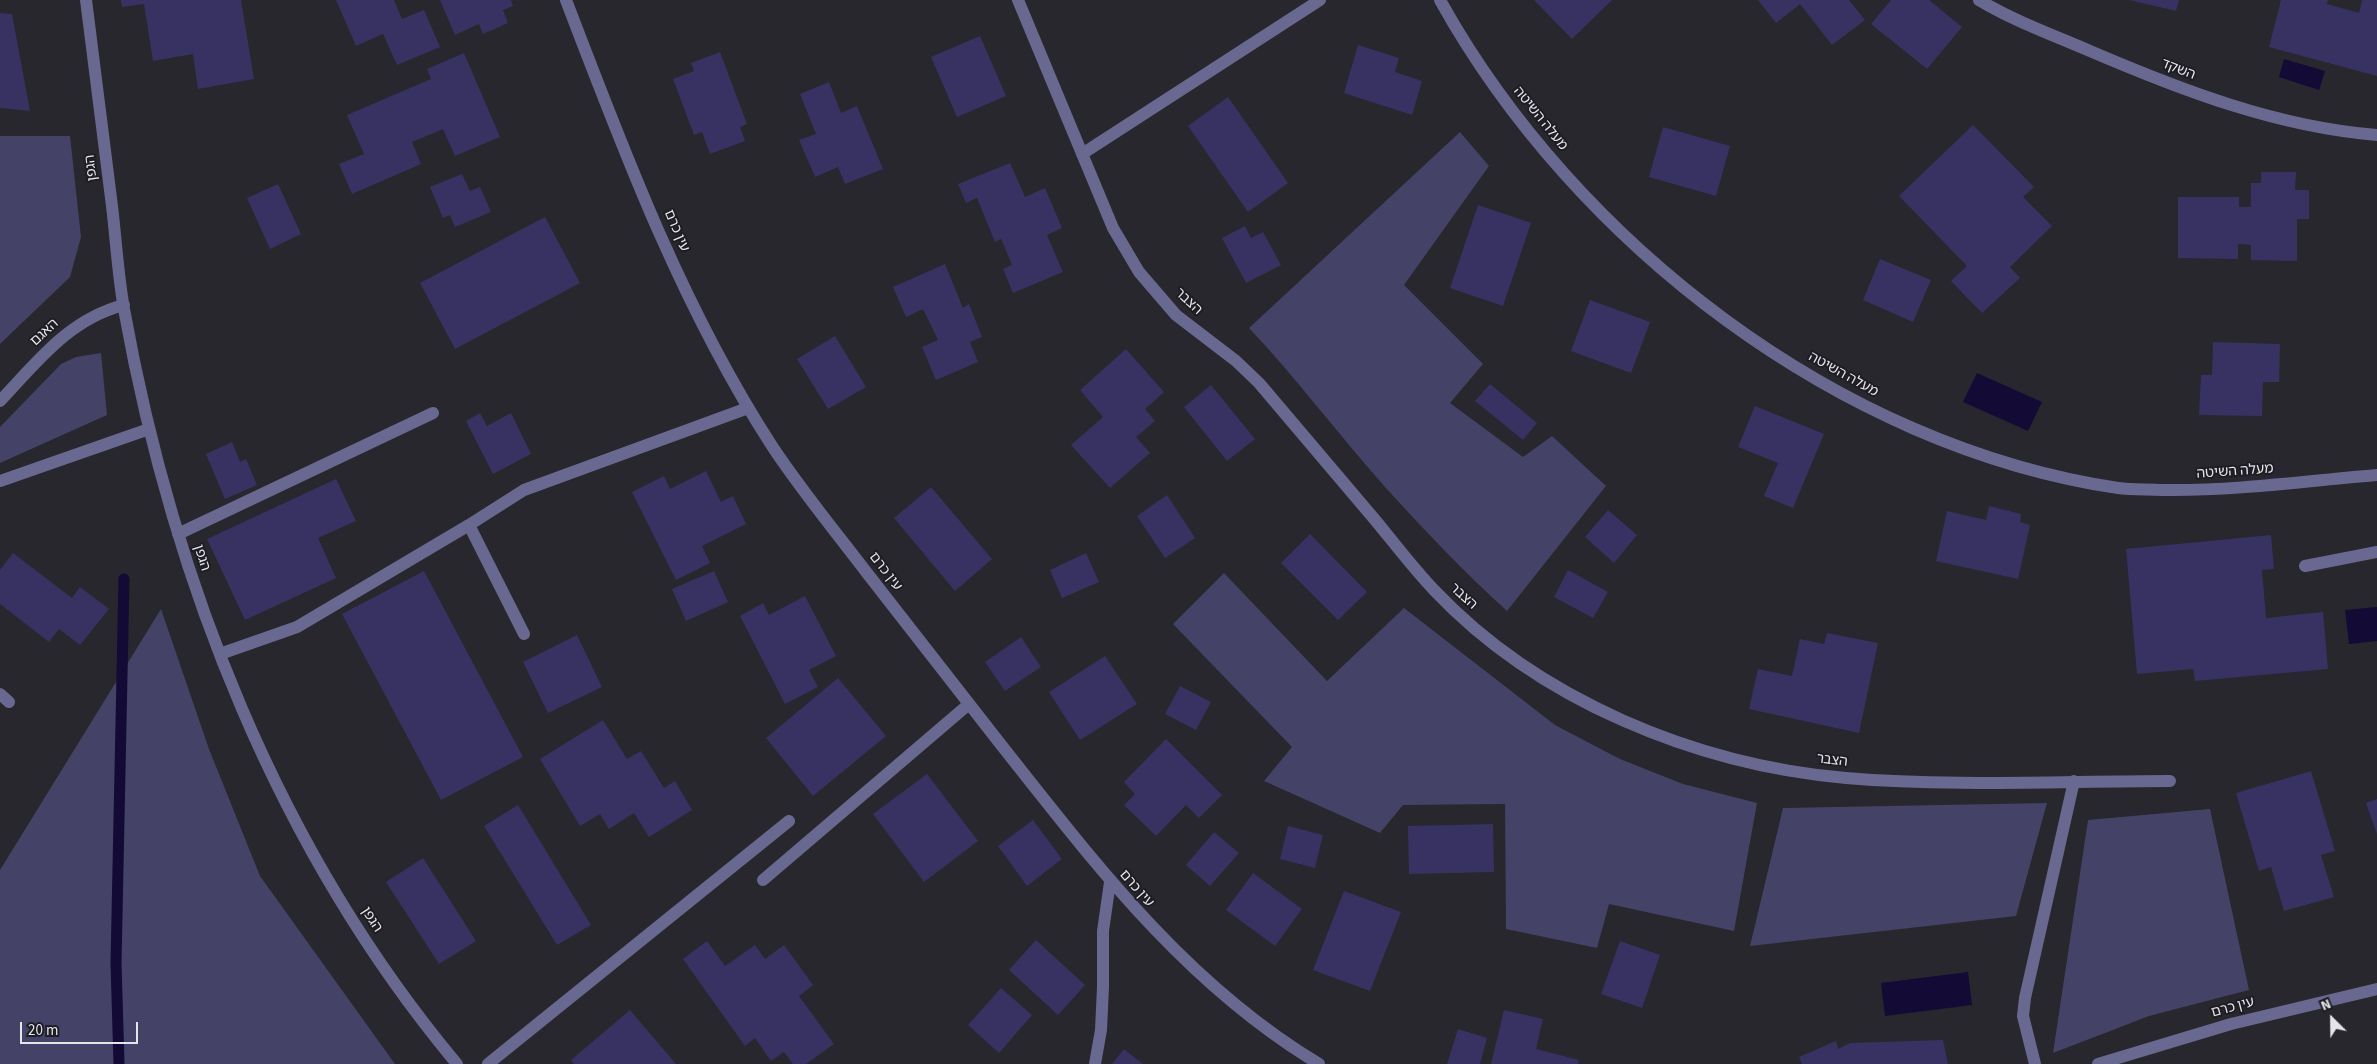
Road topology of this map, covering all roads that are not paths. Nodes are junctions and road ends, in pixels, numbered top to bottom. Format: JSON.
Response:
{"nodes":[{"id":1,"x":86,"y":0,"type":"edge"},
{"id":2,"x":566,"y":0,"type":"edge"},
{"id":3,"x":1018,"y":0,"type":"edge"},
{"id":4,"x":1320,"y":0,"type":"edge"},
{"id":5,"x":1440,"y":0,"type":"edge"},
{"id":6,"x":1979,"y":0,"type":"edge"},
{"id":7,"x":2377,"y":135,"type":"edge"},
{"id":8,"x":1082,"y":154,"type":"junction"},
{"id":9,"x":124,"y":305,"type":"junction"},
{"id":10,"x":0,"y":401,"type":"edge"},
{"id":11,"x":748,"y":408,"type":"junction"},
{"id":12,"x":433,"y":413,"type":"dead end"},
{"id":13,"x":150,"y":429,"type":"junction"},
{"id":14,"x":2377,"y":475,"type":"edge"},
{"id":15,"x":0,"y":481,"type":"edge"},
{"id":16,"x":469,"y":526,"type":"junction"},
{"id":17,"x":178,"y":534,"type":"junction"},
{"id":18,"x":2377,"y":552,"type":"edge"},
{"id":19,"x":2305,"y":566,"type":"dead end"},
{"id":20,"x":524,"y":634,"type":"dead end"},
{"id":21,"x":220,"y":654,"type":"junction"},
{"id":22,"x":969,"y":704,"type":"junction"},
{"id":23,"x":2074,"y":781,"type":"junction"},
{"id":24,"x":2170,"y":781,"type":"dead end"},
{"id":25,"x":789,"y":821,"type":"dead end"},
{"id":26,"x":762,"y":880,"type":"dead end"},
{"id":27,"x":1110,"y":882,"type":"junction"},
{"id":28,"x":2377,"y":989,"type":"edge"},
{"id":29,"x":457,"y":1064,"type":"edge"},
{"id":30,"x":488,"y":1064,"type":"edge"},
{"id":31,"x":1094,"y":1064,"type":"edge"},
{"id":32,"x":1319,"y":1064,"type":"edge"},
{"id":33,"x":2035,"y":1064,"type":"edge"},
{"id":34,"x":2098,"y":1064,"type":"edge"}],
"edges":[{"from":1,"to":9,"type":"street","name":"הגפן"},
{"from":2,"to":11,"type":"street","name":"עין כרם"},
{"from":3,"to":8,"type":"street","name":"הצבר"},
{"from":4,"to":8,"type":"street"},
{"from":5,"to":14,"type":"street","name":"מעלה השיטה"},
{"from":6,"to":7,"type":"street","name":"השקד"},
{"from":8,"to":23,"type":"street","name":"הצבר"},
{"from":9,"to":10,"type":"street","name":"האגם"},
{"from":9,"to":13,"type":"street","name":"הגפן"},
{"from":11,"to":16,"type":"street"},
{"from":11,"to":22,"type":"street","name":"עין כרם"},
{"from":12,"to":17,"type":"street"},
{"from":13,"to":15,"type":"street"},
{"from":13,"to":17,"type":"street","name":"הגפן"},
{"from":16,"to":20,"type":"street"},
{"from":16,"to":21,"type":"street"},
{"from":17,"to":21,"type":"street","name":"הגפן"},
{"from":18,"to":19,"type":"street"},
{"from":21,"to":29,"type":"street","name":"הגפן"},
{"from":22,"to":26,"type":"street"},
{"from":22,"to":27,"type":"street","name":"עין כרם"},
{"from":23,"to":24,"type":"street","name":"הצבר"},
{"from":23,"to":33,"type":"street"},
{"from":25,"to":30,"type":"street"},
{"from":27,"to":31,"type":"street"},
{"from":27,"to":32,"type":"street","name":"עין כרם"},
{"from":28,"to":34,"type":"street","name":"עין כרם"}]}
